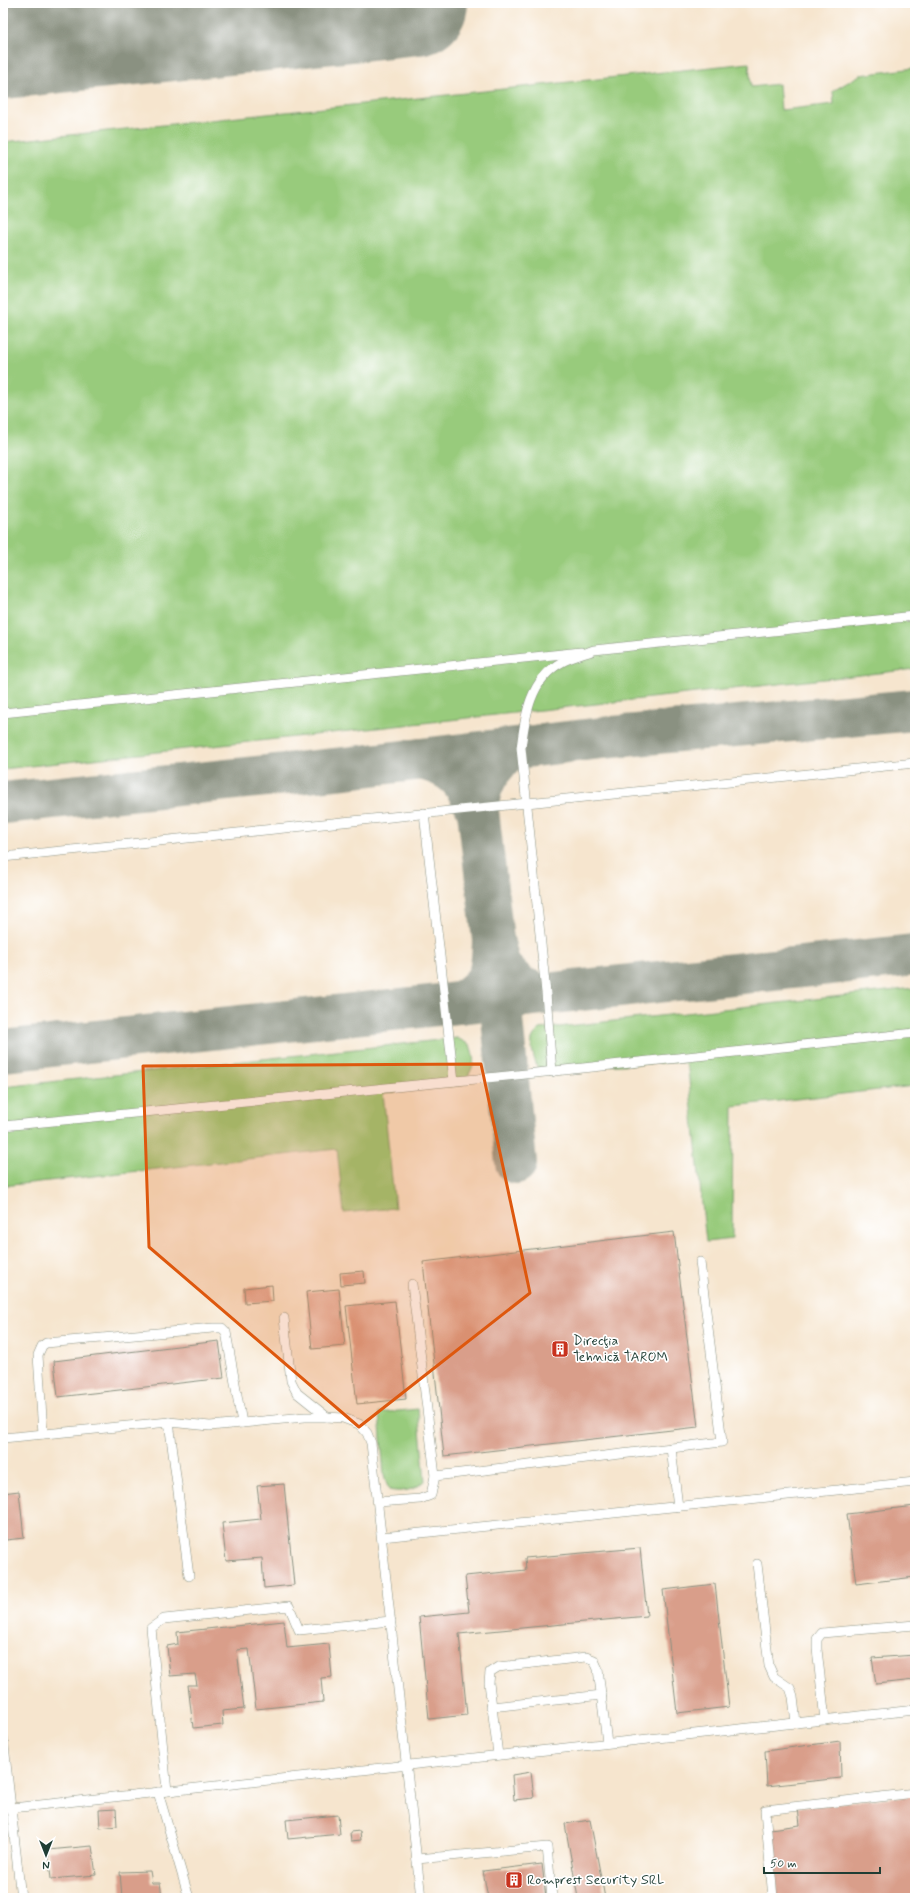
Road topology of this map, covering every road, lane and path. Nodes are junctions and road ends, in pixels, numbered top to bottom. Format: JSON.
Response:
{"nodes":[{"id":1,"x":915,"y":616,"type":"edge"},
{"id":2,"x":594,"y":650,"type":"junction"},
{"id":3,"x":3,"y":713,"type":"edge"},
{"id":4,"x":915,"y":763,"type":"edge"},
{"id":5,"x":526,"y":802,"type":"junction"},
{"id":6,"x":424,"y":813,"type":"junction"},
{"id":7,"x":3,"y":857,"type":"edge"},
{"id":8,"x":915,"y":1033,"type":"edge"},
{"id":9,"x":552,"y":1072,"type":"junction"},
{"id":10,"x":454,"y":1081,"type":"junction"},
{"id":11,"x":3,"y":1126,"type":"edge"},
{"id":12,"x":700,"y":1262,"type":"dead end"},
{"id":13,"x":412,"y":1284,"type":"dead end"},
{"id":14,"x":284,"y":1318,"type":"dead end"},
{"id":15,"x":327,"y":1417,"type":"junction"},
{"id":16,"x":169,"y":1422,"type":"junction"},
{"id":17,"x":242,"y":1423,"type":"junction"},
{"id":18,"x":43,"y":1434,"type":"junction"},
{"id":19,"x":3,"y":1438,"type":"edge"},
{"id":20,"x":671,"y":1448,"type":"junction"},
{"id":21,"x":435,"y":1476,"type":"junction"},
{"id":22,"x":915,"y":1482,"type":"edge"},
{"id":23,"x":378,"y":1502,"type":"junction"},
{"id":24,"x":678,"y":1507,"type":"junction"},
{"id":25,"x":382,"y":1537,"type":"junction"},
{"id":26,"x":757,"y":1564,"type":"dead end"},
{"id":27,"x":189,"y":1576,"type":"dead end"},
{"id":28,"x":391,"y":1621,"type":"junction"},
{"id":29,"x":915,"y":1625,"type":"edge"},
{"id":30,"x":602,"y":1695,"type":"junction"},
{"id":31,"x":491,"y":1707,"type":"junction"},
{"id":32,"x":915,"y":1710,"type":"edge"},
{"id":33,"x":825,"y":1720,"type":"junction"},
{"id":34,"x":796,"y":1723,"type":"junction"},
{"id":35,"x":3,"y":1736,"type":"edge"},
{"id":36,"x":607,"y":1743,"type":"junction"},
{"id":37,"x":498,"y":1755,"type":"junction"},
{"id":38,"x":407,"y":1765,"type":"junction"},
{"id":39,"x":6,"y":1789,"type":"edge"},
{"id":40,"x":163,"y":1791,"type":"junction"},
{"id":41,"x":915,"y":1793,"type":"edge"},
{"id":42,"x":7,"y":1808,"type":"edge"},
{"id":43,"x":417,"y":1860,"type":"junction"},
{"id":44,"x":21,"y":1898,"type":"edge"},
{"id":45,"x":189,"y":1898,"type":"edge"},
{"id":46,"x":421,"y":1898,"type":"edge"},
{"id":47,"x":552,"y":1898,"type":"edge"},
{"id":48,"x":773,"y":1898,"type":"edge"}],
"edges":[{"from":1,"to":2,"type":"lane"},
{"from":2,"to":3,"type":"lane"},
{"from":2,"to":5,"type":"lane"},
{"from":4,"to":5,"type":"lane"},
{"from":5,"to":6,"type":"lane"},
{"from":5,"to":9,"type":"lane"},
{"from":6,"to":7,"type":"lane"},
{"from":6,"to":10,"type":"lane"},
{"from":8,"to":9,"type":"lane"},
{"from":9,"to":10,"type":"lane"},
{"from":10,"to":11,"type":"lane"},
{"from":12,"to":20,"type":"lane"},
{"from":13,"to":21,"type":"lane"},
{"from":14,"to":15,"type":"lane"},
{"from":15,"to":17,"type":"lane"},
{"from":15,"to":23,"type":"lane"},
{"from":16,"to":17,"type":"lane"},
{"from":16,"to":18,"type":"lane"},
{"from":16,"to":27,"type":"lane"},
{"from":17,"to":18,"type":"lane"},
{"from":18,"to":19,"type":"lane"},
{"from":20,"to":21,"type":"lane"},
{"from":20,"to":24,"type":"lane"},
{"from":21,"to":23,"type":"lane"},
{"from":22,"to":24,"type":"lane"},
{"from":23,"to":25,"type":"lane"},
{"from":24,"to":25,"type":"lane"},
{"from":25,"to":28,"type":"lane"},
{"from":26,"to":34,"type":"lane"},
{"from":28,"to":38,"type":"lane"},
{"from":28,"to":40,"type":"lane"},
{"from":29,"to":33,"type":"lane"},
{"from":30,"to":31,"type":"lane"},
{"from":30,"to":31,"type":"lane"},
{"from":30,"to":36,"type":"lane"},
{"from":31,"to":37,"type":"lane"},
{"from":32,"to":33,"type":"lane"},
{"from":33,"to":34,"type":"lane"},
{"from":34,"to":36,"type":"lane"},
{"from":35,"to":39,"type":"lane"},
{"from":36,"to":37,"type":"lane"},
{"from":37,"to":38,"type":"lane"},
{"from":38,"to":40,"type":"lane"},
{"from":38,"to":43,"type":"lane"},
{"from":39,"to":42,"type":"lane"},
{"from":40,"to":42,"type":"lane"},
{"from":40,"to":45,"type":"lane"},
{"from":41,"to":48,"type":"lane"},
{"from":42,"to":44,"type":"lane"},
{"from":43,"to":46,"type":"lane"},
{"from":43,"to":47,"type":"lane"}]}
